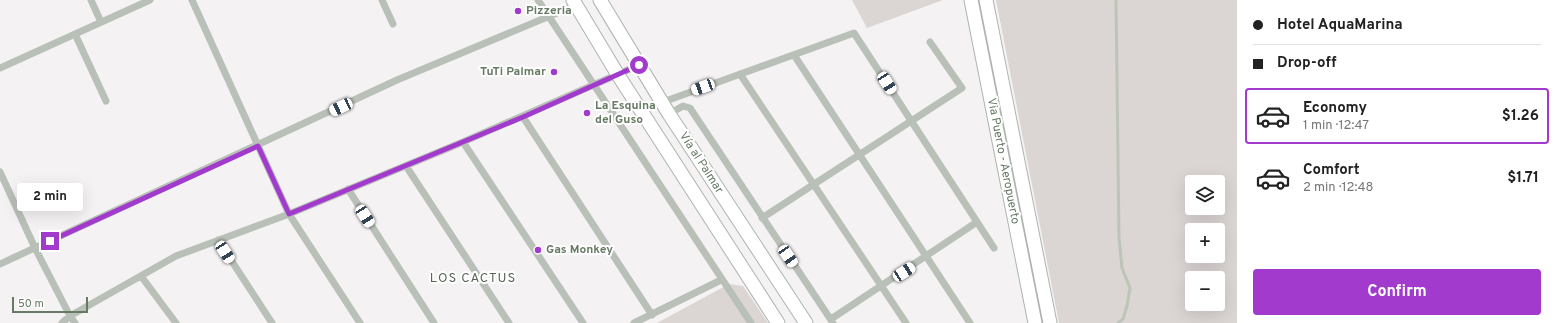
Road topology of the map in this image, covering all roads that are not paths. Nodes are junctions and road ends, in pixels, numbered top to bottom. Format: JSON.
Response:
{"nodes":[{"id":1,"x":91,"y":0,"type":"edge"},
{"id":2,"x":150,"y":0,"type":"edge"},
{"id":3,"x":192,"y":0,"type":"edge"},
{"id":4,"x":382,"y":0,"type":"edge"},
{"id":5,"x":538,"y":0,"type":"edge"},
{"id":6,"x":600,"y":0,"type":"edge"},
{"id":7,"x":971,"y":0,"type":"edge"},
{"id":8,"x":986,"y":0,"type":"edge"},
{"id":9,"x":575,"y":2,"type":"edge"},
{"id":10,"x":549,"y":16,"type":"junction"},
{"id":11,"x":101,"y":22,"type":"junction"},
{"id":12,"x":393,"y":24,"type":"dead end"},
{"id":13,"x":75,"y":34,"type":"junction"},
{"id":14,"x":930,"y":42,"type":"dead end"},
{"id":15,"x":794,"y":55,"type":"junction"},
{"id":16,"x":639,"y":65,"type":"junction"},
{"id":17,"x":0,"y":68,"type":"edge"},
{"id":18,"x":740,"y":74,"type":"junction"},
{"id":19,"x":618,"y":75,"type":"junction"},
{"id":20,"x":594,"y":86,"type":"junction"},
{"id":21,"x":106,"y":101,"type":"dead end"},
{"id":22,"x":663,"y":102,"type":"junction"},
{"id":23,"x":669,"y":114,"type":"junction"},
{"id":24,"x":523,"y":117,"type":"junction"},
{"id":25,"x":912,"y":120,"type":"junction"},
{"id":26,"x":463,"y":142,"type":"junction"},
{"id":27,"x":258,"y":146,"type":"junction"},
{"id":28,"x":858,"y":155,"type":"junction"},
{"id":29,"x":406,"y":166,"type":"junction"},
{"id":30,"x":0,"y":172,"type":"edge"},
{"id":31,"x":812,"y":185,"type":"junction"},
{"id":32,"x":348,"y":189,"type":"junction"},
{"id":33,"x":289,"y":214,"type":"junction"},
{"id":34,"x":762,"y":218,"type":"junction"},
{"id":35,"x":977,"y":222,"type":"junction"},
{"id":36,"x":218,"y":240,"type":"junction"},
{"id":37,"x":35,"y":248,"type":"junction"},
{"id":38,"x":994,"y":248,"type":"dead end"},
{"id":39,"x":926,"y":257,"type":"junction"},
{"id":40,"x":0,"y":264,"type":"edge"},
{"id":41,"x":141,"y":276,"type":"junction"},
{"id":42,"x":722,"y":280,"type":"junction"},
{"id":43,"x":881,"y":286,"type":"junction"},
{"id":44,"x":652,"y":315,"type":"junction"},
{"id":45,"x":70,"y":316,"type":"junction"},
{"id":46,"x":832,"y":321,"type":"edge"},
{"id":47,"x":62,"y":323,"type":"edge"},
{"id":48,"x":75,"y":323,"type":"edge"},
{"id":49,"x":176,"y":323,"type":"edge"},
{"id":50,"x":272,"y":323,"type":"edge"},
{"id":51,"x":360,"y":323,"type":"edge"},
{"id":52,"x":434,"y":323,"type":"edge"},
{"id":53,"x":509,"y":323,"type":"edge"},
{"id":54,"x":583,"y":323,"type":"edge"},
{"id":55,"x":634,"y":323,"type":"edge"},
{"id":56,"x":751,"y":323,"type":"edge"},
{"id":57,"x":778,"y":323,"type":"edge"},
{"id":58,"x":806,"y":323,"type":"edge"},
{"id":59,"x":906,"y":323,"type":"edge"},
{"id":60,"x":970,"y":323,"type":"edge"},
{"id":61,"x":1035,"y":323,"type":"edge"},
{"id":62,"x":1050,"y":323,"type":"edge"}],
"edges":[{"from":1,"to":11,"type":"street"},
{"from":2,"to":11,"type":"street"},
{"from":3,"to":27,"type":"street"},
{"from":4,"to":12,"type":"street"},
{"from":5,"to":10,"type":"street"},
{"from":6,"to":16,"type":"main road","name":"Vía al Palmar"},
{"from":7,"to":61,"type":"main road","name":"Via Puerto - Aeropuerto"},
{"from":8,"to":62,"type":"main road","name":"Via Puerto - Aeropuerto"},
{"from":9,"to":10,"type":"street"},
{"from":9,"to":19,"type":"main road","name":"Vía al Palmar"},
{"from":10,"to":20,"type":"street"},
{"from":10,"to":27,"type":"street"},
{"from":11,"to":13,"type":"street"},
{"from":13,"to":17,"type":"street"},
{"from":13,"to":21,"type":"street"},
{"from":14,"to":25,"type":"street"},
{"from":15,"to":18,"type":"street"},
{"from":15,"to":25,"type":"street"},
{"from":15,"to":28,"type":"street"},
{"from":16,"to":19,"type":"street"},
{"from":16,"to":22,"type":"main road","name":"Vía al Palmar"},
{"from":18,"to":22,"type":"street"},
{"from":18,"to":31,"type":"street"},
{"from":19,"to":20,"type":"street"},
{"from":19,"to":57,"type":"main road","name":"Vía al Palmar"},
{"from":20,"to":24,"type":"street"},
{"from":20,"to":42,"type":"street"},
{"from":22,"to":23,"type":"main road","name":"Vía al Palmar"},
{"from":23,"to":34,"type":"street"},
{"from":23,"to":58,"type":"main road","name":"Vía al Palmar"},
{"from":24,"to":26,"type":"street"},
{"from":24,"to":44,"type":"street"},
{"from":25,"to":28,"type":"street"},
{"from":25,"to":35,"type":"street"},
{"from":26,"to":29,"type":"street"},
{"from":26,"to":54,"type":"street"},
{"from":27,"to":33,"type":"street"},
{"from":27,"to":37,"type":"street"},
{"from":28,"to":31,"type":"street"},
{"from":28,"to":39,"type":"street"},
{"from":29,"to":32,"type":"street"},
{"from":29,"to":53,"type":"street"},
{"from":30,"to":37,"type":"street"},
{"from":31,"to":34,"type":"street"},
{"from":31,"to":43,"type":"street"},
{"from":32,"to":33,"type":"street"},
{"from":32,"to":52,"type":"street"},
{"from":33,"to":36,"type":"street"},
{"from":33,"to":51,"type":"street"},
{"from":34,"to":46,"type":"street"},
{"from":35,"to":38,"type":"street"},
{"from":35,"to":39,"type":"street"},
{"from":36,"to":41,"type":"street"},
{"from":36,"to":50,"type":"street"},
{"from":37,"to":40,"type":"street"},
{"from":37,"to":45,"type":"street"},
{"from":39,"to":43,"type":"street"},
{"from":39,"to":60,"type":"street"},
{"from":41,"to":45,"type":"street"},
{"from":41,"to":49,"type":"street"},
{"from":42,"to":44,"type":"street"},
{"from":42,"to":56,"type":"street"},
{"from":43,"to":46,"type":"street"},
{"from":43,"to":59,"type":"street"},
{"from":44,"to":55,"type":"street"},
{"from":45,"to":47,"type":"street"},
{"from":45,"to":48,"type":"street"}]}
